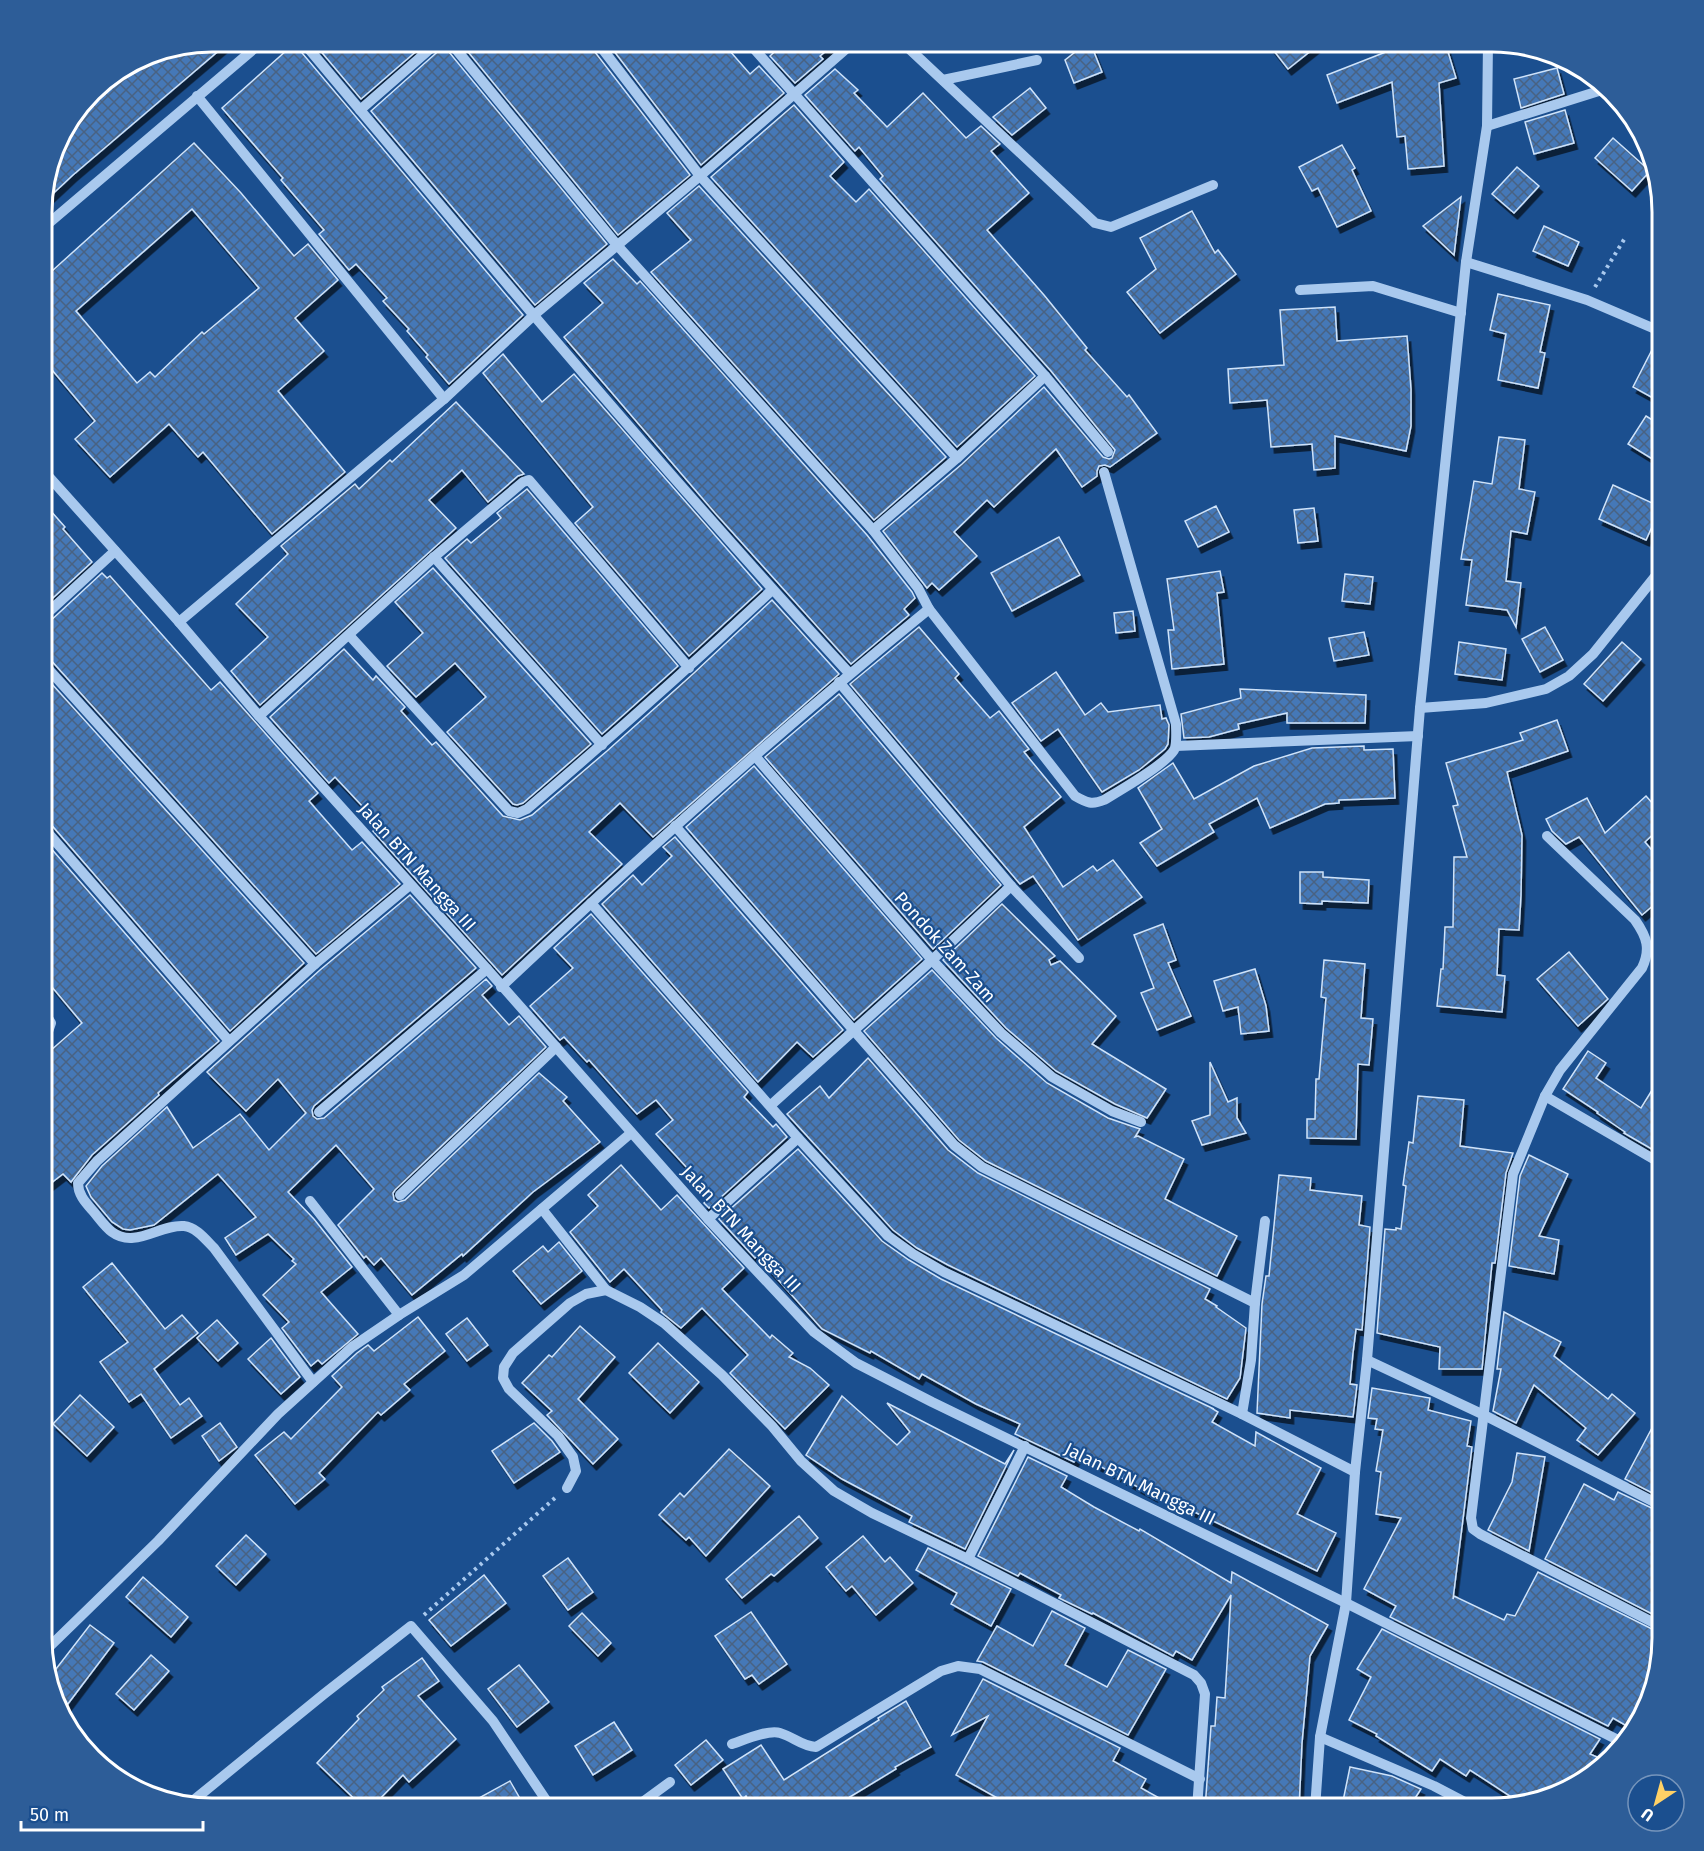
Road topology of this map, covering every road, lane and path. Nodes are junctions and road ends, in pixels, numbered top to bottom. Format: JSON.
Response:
{"nodes":[{"id":1,"x":249,"y":53,"type":"edge"},
{"id":2,"x":312,"y":53,"type":"edge"},
{"id":3,"x":426,"y":53,"type":"edge"},
{"id":4,"x":459,"y":53,"type":"edge"},
{"id":5,"x":605,"y":53,"type":"edge"},
{"id":6,"x":758,"y":53,"type":"edge"},
{"id":7,"x":842,"y":53,"type":"edge"},
{"id":8,"x":914,"y":53,"type":"edge"},
{"id":9,"x":1488,"y":53,"type":"edge"},
{"id":10,"x":1037,"y":60,"type":"dead end"},
{"id":11,"x":942,"y":80,"type":"junction"},
{"id":12,"x":1595,"y":91,"type":"edge"},
{"id":13,"x":794,"y":95,"type":"junction"},
{"id":14,"x":196,"y":96,"type":"junction"},
{"id":15,"x":360,"y":111,"type":"junction"},
{"id":16,"x":1487,"y":126,"type":"junction"},
{"id":17,"x":700,"y":176,"type":"junction"},
{"id":18,"x":1214,"y":185,"type":"dead end"},
{"id":19,"x":53,"y":220,"type":"edge"},
{"id":20,"x":1624,"y":238,"type":"dead end"},
{"id":21,"x":617,"y":244,"type":"junction"},
{"id":22,"x":1466,"y":262,"type":"junction"},
{"id":23,"x":1300,"y":290,"type":"dead end"},
{"id":24,"x":1587,"y":300,"type":"junction"},
{"id":25,"x":1461,"y":313,"type":"junction"},
{"id":26,"x":534,"y":315,"type":"junction"},
{"id":27,"x":1652,"y":328,"type":"edge"},
{"id":28,"x":1045,"y":376,"type":"junction"},
{"id":29,"x":444,"y":399,"type":"junction"},
{"id":30,"x":1108,"y":452,"type":"dead end"},
{"id":31,"x":957,"y":458,"type":"junction"},
{"id":32,"x":1104,"y":472,"type":"dead end"},
{"id":33,"x":53,"y":481,"type":"edge"},
{"id":34,"x":873,"y":530,"type":"junction"},
{"id":35,"x":115,"y":551,"type":"junction"},
{"id":36,"x":434,"y":557,"type":"junction"},
{"id":37,"x":1652,"y":580,"type":"edge"},
{"id":38,"x":772,"y":590,"type":"junction"},
{"id":39,"x":53,"y":608,"type":"edge"},
{"id":40,"x":929,"y":609,"type":"junction"},
{"id":41,"x":179,"y":622,"type":"junction"},
{"id":42,"x":349,"y":635,"type":"junction"},
{"id":43,"x":689,"y":668,"type":"junction"},
{"id":44,"x":849,"y":673,"type":"junction"},
{"id":45,"x":53,"y":674,"type":"edge"},
{"id":46,"x":839,"y":682,"type":"junction"},
{"id":47,"x":1420,"y":708,"type":"junction"},
{"id":48,"x":259,"y":716,"type":"junction"},
{"id":49,"x":1418,"y":736,"type":"junction"},
{"id":50,"x":602,"y":746,"type":"junction"},
{"id":51,"x":1176,"y":746,"type":"junction"},
{"id":52,"x":755,"y":756,"type":"junction"},
{"id":53,"x":675,"y":826,"type":"junction"},
{"id":54,"x":1546,"y":836,"type":"dead end"},
{"id":55,"x":53,"y":839,"type":"edge"},
{"id":56,"x":410,"y":885,"type":"junction"},
{"id":57,"x":1011,"y":886,"type":"junction"},
{"id":58,"x":591,"y":903,"type":"junction"},
{"id":59,"x":1648,"y":945,"type":"junction"},
{"id":60,"x":1652,"y":948,"type":"edge"},
{"id":61,"x":1079,"y":958,"type":"dead end"},
{"id":62,"x":932,"y":960,"type":"junction"},
{"id":63,"x":315,"y":964,"type":"junction"},
{"id":64,"x":487,"y":969,"type":"junction"},
{"id":65,"x":501,"y":987,"type":"junction"},
{"id":66,"x":854,"y":1030,"type":"junction"},
{"id":67,"x":229,"y":1041,"type":"junction"},
{"id":68,"x":556,"y":1047,"type":"junction"},
{"id":69,"x":1545,"y":1096,"type":"junction"},
{"id":70,"x":771,"y":1105,"type":"junction"},
{"id":71,"x":319,"y":1112,"type":"dead end"},
{"id":72,"x":1141,"y":1122,"type":"dead end"},
{"id":73,"x":631,"y":1133,"type":"junction"},
{"id":74,"x":798,"y":1138,"type":"junction"},
{"id":75,"x":1652,"y":1158,"type":"edge"},
{"id":76,"x":400,"y":1196,"type":"dead end"},
{"id":77,"x":310,"y":1201,"type":"dead end"},
{"id":78,"x":542,"y":1209,"type":"junction"},
{"id":79,"x":708,"y":1219,"type":"junction"},
{"id":80,"x":1265,"y":1221,"type":"dead end"},
{"id":81,"x":606,"y":1290,"type":"junction"},
{"id":82,"x":1255,"y":1303,"type":"junction"},
{"id":83,"x":399,"y":1315,"type":"junction"},
{"id":84,"x":1367,"y":1360,"type":"junction"},
{"id":85,"x":313,"y":1382,"type":"junction"},
{"id":86,"x":1242,"y":1414,"type":"junction"},
{"id":87,"x":1484,"y":1415,"type":"junction"},
{"id":88,"x":1025,"y":1446,"type":"junction"},
{"id":89,"x":1355,"y":1472,"type":"junction"},
{"id":90,"x":567,"y":1488,"type":"joint"},
{"id":91,"x":1652,"y":1501,"type":"edge"},
{"id":92,"x":968,"y":1559,"type":"junction"},
{"id":93,"x":1346,"y":1604,"type":"junction"},
{"id":94,"x":1652,"y":1622,"type":"edge"},
{"id":95,"x":411,"y":1626,"type":"junction"},
{"id":96,"x":53,"y":1643,"type":"edge"},
{"id":97,"x":1320,"y":1737,"type":"junction"},
{"id":98,"x":1616,"y":1739,"type":"edge"},
{"id":99,"x":732,"y":1744,"type":"dead end"},
{"id":100,"x":1200,"y":1779,"type":"junction"},
{"id":101,"x":670,"y":1782,"type":"dead end"},
{"id":102,"x":197,"y":1797,"type":"edge"},
{"id":103,"x":545,"y":1798,"type":"edge"},
{"id":104,"x":648,"y":1798,"type":"edge"},
{"id":105,"x":1198,"y":1798,"type":"edge"},
{"id":106,"x":1316,"y":1798,"type":"edge"},
{"id":107,"x":1457,"y":1798,"type":"edge"}],
"edges":[{"from":1,"to":14,"type":"street"},
{"from":2,"to":15,"type":"street"},
{"from":3,"to":15,"type":"street"},
{"from":4,"to":21,"type":"street"},
{"from":5,"to":17,"type":"street"},
{"from":6,"to":13,"type":"street"},
{"from":7,"to":13,"type":"street"},
{"from":8,"to":11,"type":"street"},
{"from":9,"to":16,"type":"street"},
{"from":10,"to":11,"type":"street"},
{"from":11,"to":18,"type":"street"},
{"from":12,"to":16,"type":"street"},
{"from":13,"to":17,"type":"street"},
{"from":13,"to":28,"type":"street"},
{"from":14,"to":19,"type":"street"},
{"from":14,"to":29,"type":"street"},
{"from":15,"to":26,"type":"street"},
{"from":16,"to":22,"type":"street"},
{"from":17,"to":21,"type":"street"},
{"from":17,"to":31,"type":"street"},
{"from":20,"to":24,"type":"path"},
{"from":21,"to":26,"type":"street"},
{"from":21,"to":34,"type":"street"},
{"from":22,"to":24,"type":"street"},
{"from":22,"to":25,"type":"street"},
{"from":23,"to":25,"type":"street"},
{"from":24,"to":27,"type":"street"},
{"from":25,"to":47,"type":"street"},
{"from":26,"to":29,"type":"street"},
{"from":26,"to":38,"type":"street"},
{"from":28,"to":30,"type":"street"},
{"from":28,"to":31,"type":"street"},
{"from":29,"to":41,"type":"street"},
{"from":31,"to":34,"type":"street"},
{"from":32,"to":51,"type":"street"},
{"from":33,"to":35,"type":"street","name":"Jalan BTN Mangga III"},
{"from":34,"to":40,"type":"street"},
{"from":35,"to":39,"type":"street"},
{"from":35,"to":41,"type":"street","name":"Jalan BTN Mangga III"},
{"from":36,"to":42,"type":"street"},
{"from":36,"to":43,"type":"street"},
{"from":36,"to":50,"type":"street"},
{"from":37,"to":47,"type":"street"},
{"from":38,"to":43,"type":"street"},
{"from":38,"to":44,"type":"street"},
{"from":40,"to":44,"type":"street"},
{"from":40,"to":51,"type":"street"},
{"from":41,"to":48,"type":"street","name":"Jalan BTN Mangga III"},
{"from":42,"to":48,"type":"street"},
{"from":42,"to":50,"type":"street"},
{"from":43,"to":50,"type":"street"},
{"from":44,"to":46,"type":"street"},
{"from":45,"to":63,"type":"street"},
{"from":46,"to":52,"type":"street"},
{"from":46,"to":57,"type":"street"},
{"from":47,"to":49,"type":"street"},
{"from":48,"to":56,"type":"street","name":"Jalan BTN Mangga III"},
{"from":49,"to":51,"type":"street"},
{"from":49,"to":84,"type":"street"},
{"from":52,"to":53,"type":"street"},
{"from":52,"to":62,"type":"street","name":"Pondok Zam-Zam"},
{"from":53,"to":58,"type":"street"},
{"from":53,"to":66,"type":"street"},
{"from":54,"to":59,"type":"street"},
{"from":55,"to":67,"type":"street"},
{"from":56,"to":63,"type":"street"},
{"from":56,"to":64,"type":"street","name":"Jalan BTN Mangga III"},
{"from":57,"to":61,"type":"street"},
{"from":57,"to":62,"type":"street"},
{"from":58,"to":65,"type":"street"},
{"from":58,"to":70,"type":"street"},
{"from":59,"to":60,"type":"street"},
{"from":59,"to":69,"type":"street"},
{"from":62,"to":66,"type":"street"},
{"from":62,"to":72,"type":"street","name":"Pondok Zam-Zam"},
{"from":63,"to":67,"type":"street"},
{"from":64,"to":65,"type":"street","name":"Jalan BTN Mangga III"},
{"from":64,"to":71,"type":"street"},
{"from":65,"to":68,"type":"street","name":"Jalan BTN Mangga III"},
{"from":66,"to":70,"type":"street"},
{"from":66,"to":82,"type":"street"},
{"from":67,"to":85,"type":"street"},
{"from":68,"to":73,"type":"street","name":"Jalan BTN Mangga III"},
{"from":68,"to":76,"type":"street"},
{"from":69,"to":75,"type":"street"},
{"from":69,"to":87,"type":"street"},
{"from":70,"to":74,"type":"street"},
{"from":73,"to":78,"type":"street"},
{"from":73,"to":79,"type":"street","name":"Jalan BTN Mangga III"},
{"from":74,"to":79,"type":"street"},
{"from":74,"to":86,"type":"street"},
{"from":77,"to":83,"type":"street"},
{"from":78,"to":81,"type":"street"},
{"from":78,"to":83,"type":"street"},
{"from":79,"to":88,"type":"street","name":"Jalan BTN Mangga III"},
{"from":80,"to":82,"type":"street"},
{"from":81,"to":90,"type":"street"},
{"from":81,"to":92,"type":"street"},
{"from":82,"to":86,"type":"street"},
{"from":83,"to":85,"type":"street"},
{"from":84,"to":87,"type":"street"},
{"from":84,"to":89,"type":"street"},
{"from":85,"to":96,"type":"street"},
{"from":86,"to":89,"type":"street"},
{"from":87,"to":91,"type":"street"},
{"from":87,"to":94,"type":"street"},
{"from":88,"to":92,"type":"street"},
{"from":88,"to":93,"type":"street","name":"Jalan BTN Mangga III"},
{"from":89,"to":93,"type":"street"},
{"from":90,"to":95,"type":"path"},
{"from":92,"to":100,"type":"street"},
{"from":93,"to":97,"type":"street"},
{"from":93,"to":98,"type":"street","name":"Jalan BTN Mangga III"},
{"from":95,"to":102,"type":"street"},
{"from":95,"to":103,"type":"street"},
{"from":97,"to":106,"type":"street"},
{"from":97,"to":107,"type":"street"},
{"from":99,"to":100,"type":"street"},
{"from":100,"to":105,"type":"street"},
{"from":101,"to":104,"type":"street"}]}
